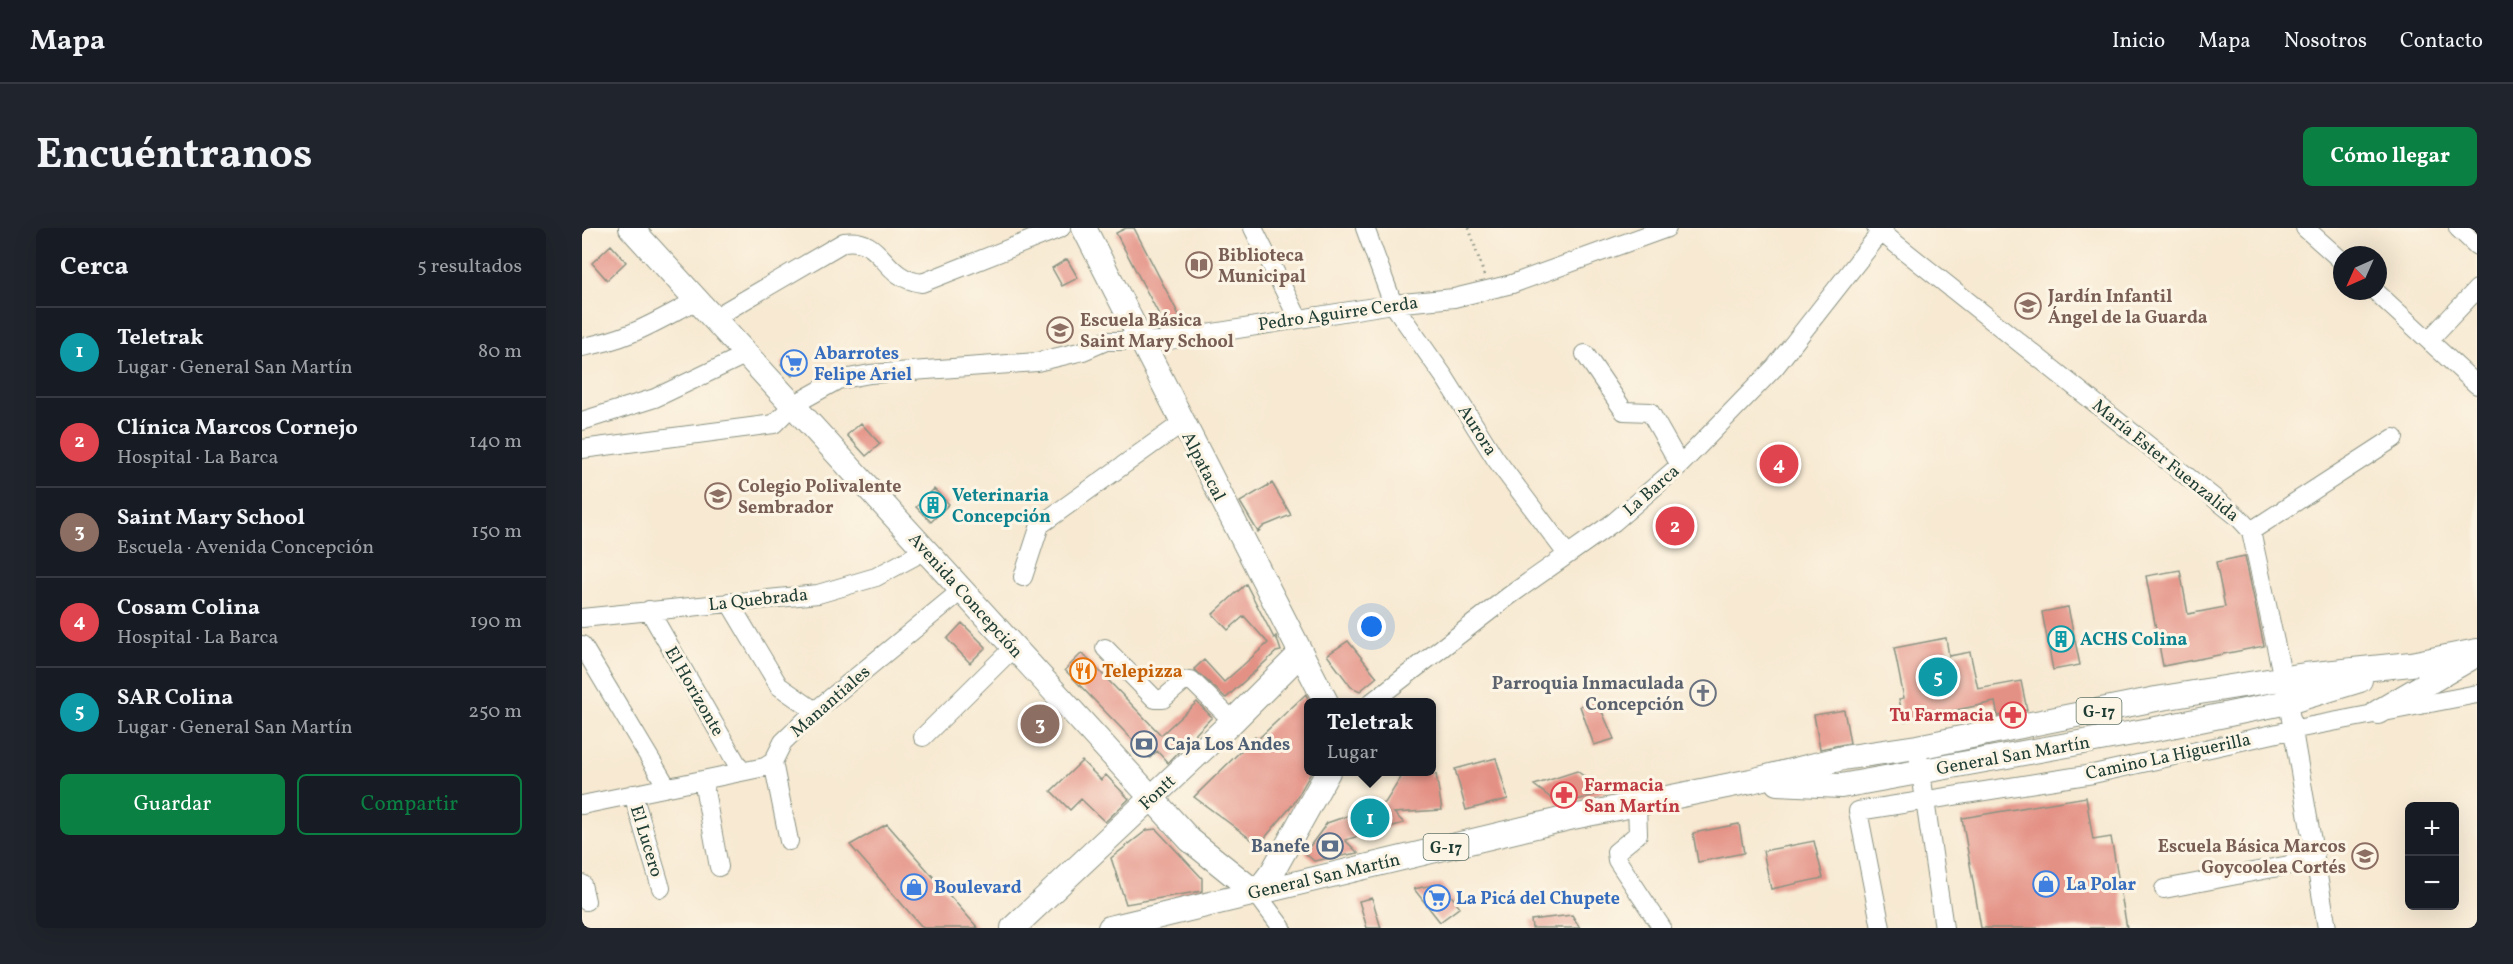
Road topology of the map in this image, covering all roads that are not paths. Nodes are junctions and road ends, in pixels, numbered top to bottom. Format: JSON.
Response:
{"nodes":[{"id":1,"x":631,"y":228,"type":"edge"},
{"id":2,"x":1061,"y":228,"type":"edge"},
{"id":3,"x":1084,"y":228,"type":"edge"},
{"id":4,"x":1253,"y":228,"type":"edge"},
{"id":5,"x":1365,"y":228,"type":"edge"},
{"id":6,"x":1667,"y":228,"type":"edge"},
{"id":7,"x":2458,"y":228,"type":"edge"},
{"id":8,"x":1880,"y":230,"type":"edge"},
{"id":9,"x":2312,"y":230,"type":"edge"},
{"id":10,"x":1636,"y":233,"type":"edge"},
{"id":11,"x":2477,"y":246,"type":"edge"},
{"id":12,"x":2333,"y":252,"type":"edge"},
{"id":13,"x":2477,"y":289,"type":"edge"},
{"id":14,"x":697,"y":300,"type":"junction"},
{"id":15,"x":2384,"y":300,"type":"edge"},
{"id":16,"x":1392,"y":304,"type":"junction"},
{"id":17,"x":714,"y":318,"type":"junction"},
{"id":18,"x":1298,"y":318,"type":"junction"},
{"id":19,"x":1140,"y":340,"type":"junction"},
{"id":20,"x":2429,"y":340,"type":"junction"},
{"id":21,"x":582,"y":347,"type":"edge"},
{"id":22,"x":747,"y":354,"type":"junction"},
{"id":23,"x":1585,"y":354,"type":"dead end"},
{"id":24,"x":2477,"y":385,"type":"edge"},
{"id":25,"x":793,"y":405,"type":"junction"},
{"id":26,"x":582,"y":421,"type":"edge"},
{"id":27,"x":1182,"y":423,"type":"junction"},
{"id":28,"x":2394,"y":438,"type":"dead end"},
{"id":29,"x":582,"y":449,"type":"edge"},
{"id":30,"x":1680,"y":465,"type":"junction"},
{"id":31,"x":2251,"y":531,"type":"junction"},
{"id":32,"x":926,"y":550,"type":"junction"},
{"id":33,"x":1568,"y":554,"type":"junction"},
{"id":34,"x":1023,"y":577,"type":"dead end"},
{"id":35,"x":962,"y":590,"type":"junction"},
{"id":36,"x":729,"y":602,"type":"junction"},
{"id":37,"x":649,"y":610,"type":"junction"},
{"id":38,"x":582,"y":618,"type":"edge"},
{"id":39,"x":582,"y":645,"type":"edge"},
{"id":40,"x":1014,"y":647,"type":"junction"},
{"id":41,"x":1105,"y":648,"type":"dead end"},
{"id":42,"x":2477,"y":653,"type":"edge"},
{"id":43,"x":1299,"y":655,"type":"junction"},
{"id":44,"x":2411,"y":664,"type":"junction"},
{"id":45,"x":2282,"y":678,"type":"junction"},
{"id":46,"x":2477,"y":694,"type":"edge"},
{"id":47,"x":1324,"y":698,"type":"edge"},
{"id":48,"x":1377,"y":698,"type":"edge"},
{"id":49,"x":2288,"y":702,"type":"junction"},
{"id":50,"x":815,"y":711,"type":"junction"},
{"id":51,"x":2378,"y":712,"type":"junction"},
{"id":52,"x":1233,"y":722,"type":"junction"},
{"id":53,"x":2291,"y":730,"type":"junction"},
{"id":54,"x":923,"y":737,"type":"dead end"},
{"id":55,"x":1917,"y":747,"type":"junction"},
{"id":56,"x":773,"y":762,"type":"junction"},
{"id":57,"x":741,"y":771,"type":"junction"},
{"id":58,"x":1921,"y":771,"type":"junction"},
{"id":59,"x":1325,"y":776,"type":"edge"},
{"id":60,"x":703,"y":780,"type":"junction"},
{"id":61,"x":1751,"y":781,"type":"junction"},
{"id":62,"x":667,"y":787,"type":"junction"},
{"id":63,"x":633,"y":794,"type":"junction"},
{"id":64,"x":1152,"y":798,"type":"junction"},
{"id":65,"x":1926,"y":799,"type":"junction"},
{"id":66,"x":584,"y":801,"type":"edge"},
{"id":67,"x":1637,"y":805,"type":"junction"},
{"id":68,"x":789,"y":841,"type":"dead end"},
{"id":69,"x":2315,"y":860,"type":"junction"},
{"id":70,"x":719,"y":867,"type":"dead end"},
{"id":71,"x":661,"y":888,"type":"dead end"},
{"id":72,"x":2164,"y":889,"type":"dead end"},
{"id":73,"x":1256,"y":893,"type":"junction"},
{"id":74,"x":1013,"y":928,"type":"edge"},
{"id":75,"x":1110,"y":928,"type":"edge"},
{"id":76,"x":1282,"y":928,"type":"edge"},
{"id":77,"x":1662,"y":928,"type":"edge"},
{"id":78,"x":1881,"y":928,"type":"edge"},
{"id":79,"x":1944,"y":928,"type":"edge"},
{"id":80,"x":2326,"y":928,"type":"edge"}],
"edges":[{"from":1,"to":14,"type":"main road","name":"Avenida Concepción"},
{"from":2,"to":17,"type":"street"},
{"from":3,"to":19,"type":"main road","name":"Alpatacal"},
{"from":4,"to":18,"type":"street"},
{"from":5,"to":16,"type":"street","name":"Aurora"},
{"from":6,"to":10,"type":"street","name":"Pedro Aguirre Cerda"},
{"from":7,"to":11,"type":"street"},
{"from":8,"to":30,"type":"street","name":"La Barca"},
{"from":8,"to":31,"type":"street","name":"María Ester Fuenzalida"},
{"from":9,"to":12,"type":"street"},
{"from":10,"to":16,"type":"street","name":"Pedro Aguirre Cerda"},
{"from":13,"to":20,"type":"street"},
{"from":14,"to":17,"type":"main road","name":"Avenida Concepción"},
{"from":14,"to":21,"type":"street"},
{"from":15,"to":20,"type":"street"},
{"from":16,"to":18,"type":"street","name":"Pedro Aguirre Cerda"},
{"from":16,"to":33,"type":"street","name":"Aurora"},
{"from":17,"to":22,"type":"main road","name":"Avenida Concepción"},
{"from":18,"to":19,"type":"street","name":"Pedro Aguirre Cerda"},
{"from":19,"to":25,"type":"street","name":"Pedro Aguirre Cerda"},
{"from":19,"to":27,"type":"main road","name":"Alpatacal"},
{"from":20,"to":24,"type":"street"},
{"from":22,"to":25,"type":"main road","name":"Avenida Concepción"},
{"from":22,"to":26,"type":"street"},
{"from":23,"to":30,"type":"street"},
{"from":25,"to":29,"type":"street","name":"Pedro Aguirre Cerda"},
{"from":25,"to":32,"type":"main road","name":"Avenida Concepción"},
{"from":27,"to":34,"type":"street"},
{"from":27,"to":43,"type":"main road","name":"Alpatacal"},
{"from":28,"to":31,"type":"street"},
{"from":30,"to":33,"type":"street","name":"La Barca"},
{"from":31,"to":45,"type":"street","name":"María Ester Fuenzalida"},
{"from":32,"to":35,"type":"main road","name":"Avenida Concepción"},
{"from":32,"to":36,"type":"street","name":"La Quebrada"},
{"from":33,"to":48,"type":"street","name":"La Barca"},
{"from":35,"to":40,"type":"main road","name":"Avenida Concepción"},
{"from":35,"to":50,"type":"street","name":"Manantiales"},
{"from":36,"to":37,"type":"street","name":"La Quebrada"},
{"from":36,"to":50,"type":"street"},
{"from":37,"to":38,"type":"street","name":"La Quebrada"},
{"from":37,"to":57,"type":"street","name":"El Horizonte"},
{"from":39,"to":62,"type":"street"},
{"from":40,"to":54,"type":"street"},
{"from":40,"to":64,"type":"main road","name":"Avenida Concepción"},
{"from":41,"to":52,"type":"street"},
{"from":42,"to":44,"type":"main road","name":"General San Martín","number":"G-17"},
{"from":42,"to":51,"type":"main road"},
{"from":43,"to":47,"type":"main road","name":"Alpatacal"},
{"from":43,"to":52,"type":"main road","name":"Fontt"},
{"from":44,"to":45,"type":"main road","name":"General San Martín","number":"G-17"},
{"from":44,"to":49,"type":"main road","name":"General San Martín","number":"G-17"},
{"from":45,"to":49,"type":"street","name":"María Ester Fuenzalida"},
{"from":45,"to":55,"type":"main road","name":"General San Martín","number":"G-17"},
{"from":46,"to":51,"type":"street","name":"Camino La Higuerilla"},
{"from":49,"to":53,"type":"street","name":"María Ester Fuenzalida"},
{"from":49,"to":58,"type":"main road","name":"General San Martín","number":"G-17"},
{"from":50,"to":56,"type":"street","name":"Manantiales"},
{"from":51,"to":53,"type":"street","name":"Camino La Higuerilla"},
{"from":52,"to":64,"type":"main road","name":"Fontt"},
{"from":53,"to":65,"type":"street","name":"Camino La Higuerilla"},
{"from":53,"to":69,"type":"street","name":"María Ester Fuenzalida"},
{"from":55,"to":58,"type":"street"},
{"from":55,"to":61,"type":"main road","name":"General San Martín","number":"G-17"},
{"from":56,"to":57,"type":"street"},
{"from":56,"to":68,"type":"street"},
{"from":57,"to":60,"type":"street"},
{"from":58,"to":61,"type":"main road","name":"General San Martín","number":"G-17"},
{"from":58,"to":65,"type":"street"},
{"from":59,"to":73,"type":"main road"},
{"from":60,"to":62,"type":"street"},
{"from":60,"to":70,"type":"street"},
{"from":61,"to":67,"type":"main road","name":"General San Martín","number":"G-17"},
{"from":62,"to":63,"type":"street"},
{"from":63,"to":66,"type":"street"},
{"from":63,"to":71,"type":"street","name":"El Lucero"},
{"from":64,"to":73,"type":"main road","name":"Avenida Concepción"},
{"from":64,"to":74,"type":"main road","name":"Fontt"},
{"from":65,"to":78,"type":"street","name":"Camino La Higuerilla"},
{"from":65,"to":79,"type":"street"},
{"from":67,"to":73,"type":"main road","name":"General San Martín","number":"G-17"},
{"from":67,"to":77,"type":"street"},
{"from":69,"to":72,"type":"street"},
{"from":69,"to":80,"type":"street","name":"María Ester Fuenzalida"},
{"from":73,"to":75,"type":"main road","name":"General San Martín","number":"G-17"},
{"from":73,"to":76,"type":"street","name":"Avenida Concepción"}]}
